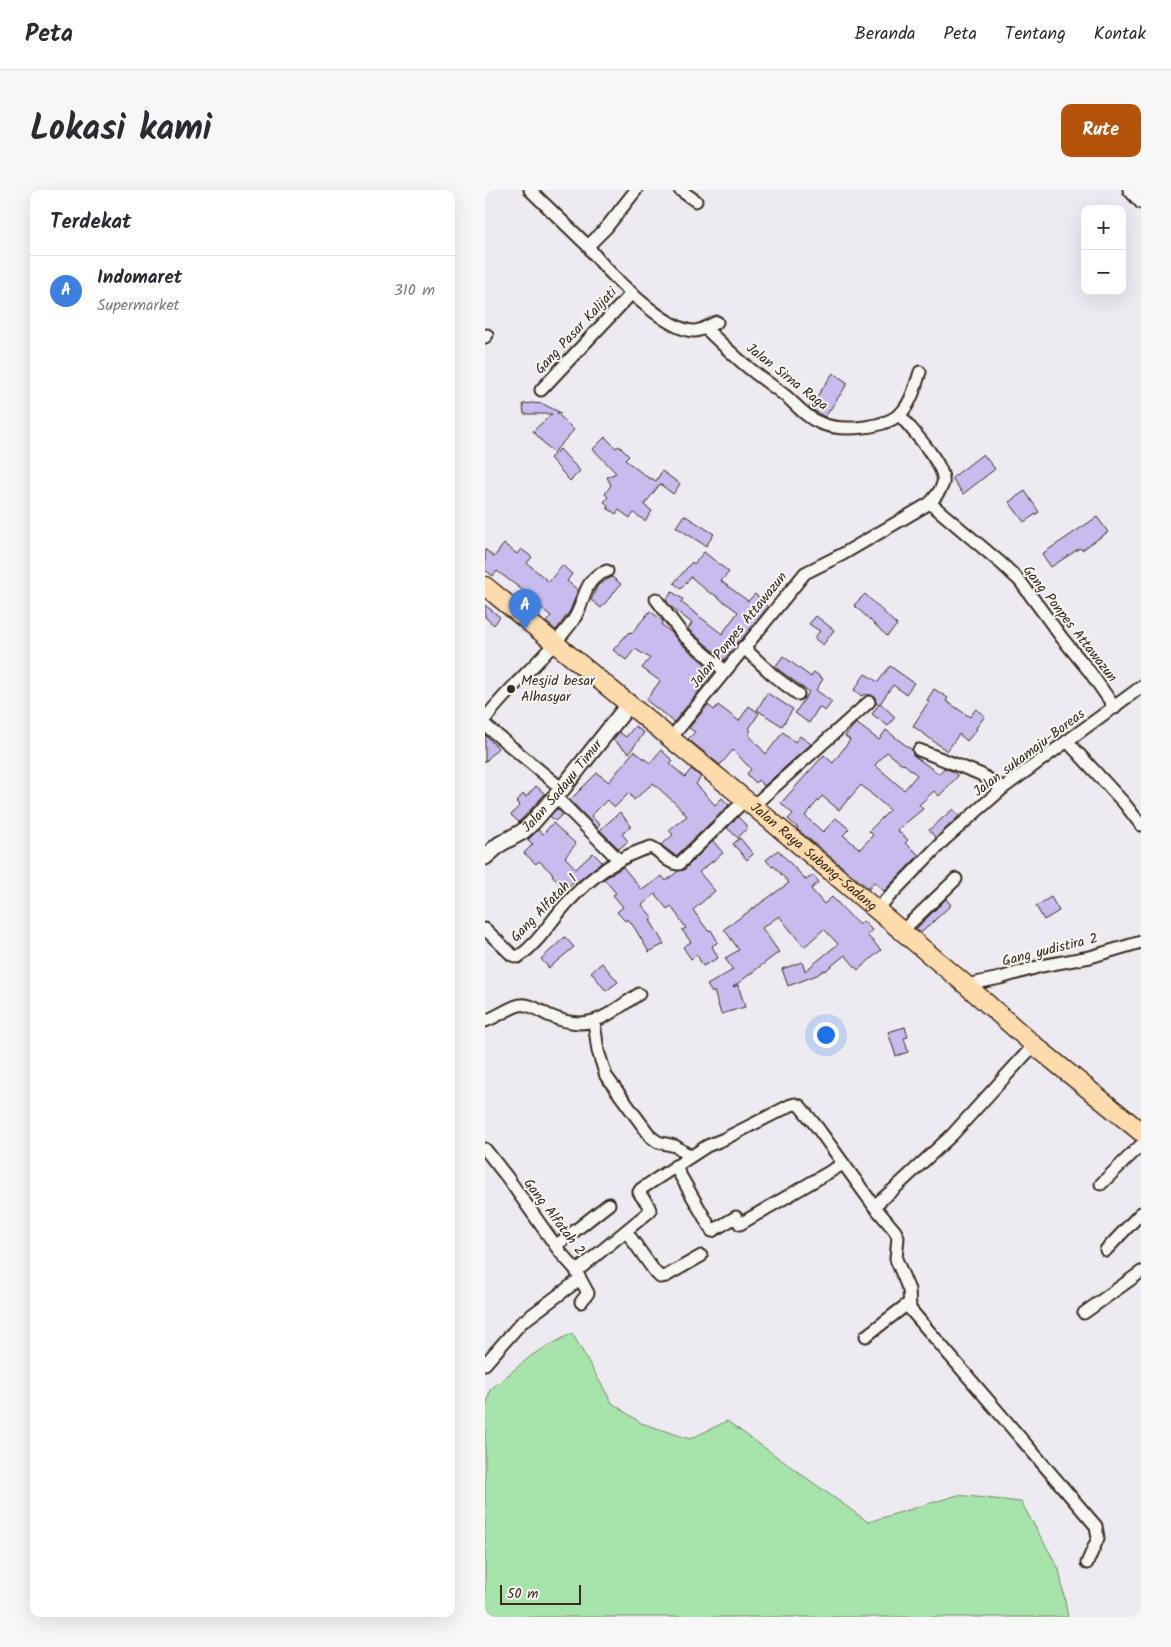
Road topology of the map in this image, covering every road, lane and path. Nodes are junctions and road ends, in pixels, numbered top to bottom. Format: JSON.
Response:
{"nodes":[{"id":1,"x":530,"y":190,"type":"edge"},
{"id":2,"x":636,"y":190,"type":"edge"},
{"id":3,"x":680,"y":190,"type":"edge"},
{"id":4,"x":1129,"y":190,"type":"edge"},
{"id":5,"x":696,"y":201,"type":"dead end"},
{"id":6,"x":1141,"y":203,"type":"edge"},
{"id":7,"x":588,"y":246,"type":"junction"},
{"id":8,"x":631,"y":294,"type":"junction"},
{"id":9,"x":717,"y":322,"type":"dead end"},
{"id":10,"x":705,"y":328,"type":"junction"},
{"id":11,"x":920,"y":372,"type":"dead end"},
{"id":12,"x":541,"y":390,"type":"dead end"},
{"id":13,"x":899,"y":414,"type":"junction"},
{"id":14,"x":930,"y":503,"type":"junction"},
{"id":15,"x":607,"y":571,"type":"dead end"},
{"id":16,"x":485,"y":586,"type":"edge"},
{"id":17,"x":657,"y":599,"type":"dead end"},
{"id":18,"x":555,"y":643,"type":"junction"},
{"id":19,"x":743,"y":647,"type":"junction"},
{"id":20,"x":725,"y":671,"type":"junction"},
{"id":21,"x":1141,"y":688,"type":"edge"},
{"id":22,"x":798,"y":694,"type":"dead end"},
{"id":23,"x":869,"y":702,"type":"dead end"},
{"id":24,"x":629,"y":703,"type":"junction"},
{"id":25,"x":1115,"y":708,"type":"junction"},
{"id":26,"x":485,"y":719,"type":"edge"},
{"id":27,"x":485,"y":724,"type":"edge"},
{"id":28,"x":671,"y":738,"type":"junction"},
{"id":29,"x":1067,"y":741,"type":"junction"},
{"id":30,"x":919,"y":750,"type":"dead end"},
{"id":31,"x":1003,"y":788,"type":"junction"},
{"id":32,"x":559,"y":793,"type":"junction"},
{"id":33,"x":749,"y":803,"type":"junction"},
{"id":34,"x":1141,"y":825,"type":"edge"},
{"id":35,"x":485,"y":857,"type":"edge"},
{"id":36,"x":619,"y":860,"type":"junction"},
{"id":37,"x":956,"y":879,"type":"dead end"},
{"id":38,"x":876,"y":910,"type":"junction"},
{"id":39,"x":485,"y":929,"type":"edge"},
{"id":40,"x":901,"y":932,"type":"junction"},
{"id":41,"x":1141,"y":942,"type":"edge"},
{"id":42,"x":966,"y":985,"type":"junction"},
{"id":43,"x":639,"y":994,"type":"dead end"},
{"id":44,"x":485,"y":1021,"type":"edge"},
{"id":45,"x":594,"y":1022,"type":"junction"},
{"id":46,"x":1034,"y":1045,"type":"junction"},
{"id":47,"x":1141,"y":1132,"type":"edge"},
{"id":48,"x":1141,"y":1144,"type":"edge"},
{"id":49,"x":485,"y":1150,"type":"edge"},
{"id":50,"x":690,"y":1156,"type":"junction"},
{"id":51,"x":843,"y":1164,"type":"junction"},
{"id":52,"x":675,"y":1166,"type":"junction"},
{"id":53,"x":1101,"y":1184,"type":"dead end"},
{"id":54,"x":609,"y":1204,"type":"dead end"},
{"id":55,"x":874,"y":1206,"type":"junction"},
{"id":56,"x":1141,"y":1213,"type":"edge"},
{"id":57,"x":626,"y":1231,"type":"junction"},
{"id":58,"x":555,"y":1245,"type":"junction"},
{"id":59,"x":1106,"y":1250,"type":"dead end"},
{"id":60,"x":701,"y":1256,"type":"dead end"},
{"id":61,"x":1141,"y":1272,"type":"edge"},
{"id":62,"x":578,"y":1275,"type":"junction"},
{"id":63,"x":581,"y":1302,"type":"dead end"},
{"id":64,"x":909,"y":1303,"type":"junction"},
{"id":65,"x":1084,"y":1313,"type":"dead end"},
{"id":66,"x":866,"y":1336,"type":"dead end"},
{"id":67,"x":485,"y":1364,"type":"edge"},
{"id":68,"x":1087,"y":1563,"type":"dead end"}],
"edges":[{"from":1,"to":7,"type":"street"},
{"from":2,"to":7,"type":"street"},
{"from":3,"to":5,"type":"street"},
{"from":4,"to":6,"type":"street"},
{"from":7,"to":8,"type":"street"},
{"from":8,"to":10,"type":"street"},
{"from":8,"to":12,"type":"street","name":"Gang Pasar Kalijati"},
{"from":9,"to":10,"type":"street"},
{"from":10,"to":13,"type":"street","name":"Jalan Sirna Raga"},
{"from":11,"to":13,"type":"street"},
{"from":13,"to":14,"type":"street","name":"Jalan Ponpes Attawazun"},
{"from":14,"to":19,"type":"street","name":"Jalan Ponpes Attawazun"},
{"from":14,"to":25,"type":"street","name":"Gang Ponpes Attawazun"},
{"from":15,"to":18,"type":"street"},
{"from":16,"to":18,"type":"main road","name":"Jalan Raya Subang-Sadang"},
{"from":17,"to":20,"type":"street"},
{"from":18,"to":24,"type":"main road","name":"Jalan Raya Subang-Sadang"},
{"from":18,"to":26,"type":"street"},
{"from":19,"to":20,"type":"street","name":"Jalan Ponpes Attawazun"},
{"from":19,"to":22,"type":"street"},
{"from":20,"to":28,"type":"street","name":"Jalan Ponpes Attawazun"},
{"from":21,"to":25,"type":"street","name":"Jalan sukamaju-Boreas"},
{"from":23,"to":33,"type":"street"},
{"from":24,"to":28,"type":"main road","name":"Jalan Raya Subang-Sadang"},
{"from":24,"to":32,"type":"street","name":"Jalan Sadayu Timur"},
{"from":25,"to":29,"type":"street","name":"Jalan sukamaju-Boreas"},
{"from":27,"to":32,"type":"street"},
{"from":28,"to":33,"type":"main road","name":"Jalan Raya Subang-Sadang"},
{"from":29,"to":31,"type":"street","name":"Jalan sukamaju-Boreas"},
{"from":29,"to":34,"type":"street"},
{"from":30,"to":31,"type":"street"},
{"from":31,"to":38,"type":"street","name":"Jalan sukamaju-Boreas"},
{"from":32,"to":35,"type":"street","name":"Jalan Sadayu Timur"},
{"from":32,"to":36,"type":"street"},
{"from":33,"to":36,"type":"street","name":"Gang Alfatah 1"},
{"from":33,"to":38,"type":"main road","name":"Jalan Raya Subang-Sadang"},
{"from":36,"to":39,"type":"street","name":"Gang Alfatah 1"},
{"from":37,"to":40,"type":"street"},
{"from":38,"to":40,"type":"main road","name":"Jalan Raya Subang-Sadang"},
{"from":40,"to":42,"type":"main road","name":"Jalan Raya Subang-Sadang"},
{"from":41,"to":42,"type":"street","name":"Gang yudistira 2"},
{"from":42,"to":46,"type":"main road","name":"Jalan Raya Subang-Sadang"},
{"from":43,"to":45,"type":"street"},
{"from":44,"to":45,"type":"street"},
{"from":45,"to":50,"type":"street"},
{"from":46,"to":47,"type":"main road","name":"Jalan Raya Subang-Sadang"},
{"from":46,"to":55,"type":"street"},
{"from":48,"to":53,"type":"street"},
{"from":49,"to":58,"type":"street","name":"Gang Alfatah 2"},
{"from":50,"to":51,"type":"street","name":"Gang Alfatah 2"},
{"from":50,"to":52,"type":"street","name":"Gang Alfatah 2"},
{"from":51,"to":52,"type":"street"},
{"from":51,"to":55,"type":"street"},
{"from":52,"to":57,"type":"street","name":"Gang Alfatah 2"},
{"from":54,"to":58,"type":"street"},
{"from":55,"to":64,"type":"street"},
{"from":56,"to":59,"type":"street"},
{"from":57,"to":60,"type":"street"},
{"from":57,"to":62,"type":"street","name":"Gang Alfatah 2"},
{"from":58,"to":62,"type":"street","name":"Gang Alfatah 2"},
{"from":61,"to":65,"type":"street"},
{"from":62,"to":63,"type":"street"},
{"from":62,"to":67,"type":"street"},
{"from":64,"to":66,"type":"street"},
{"from":64,"to":68,"type":"street"}]}
